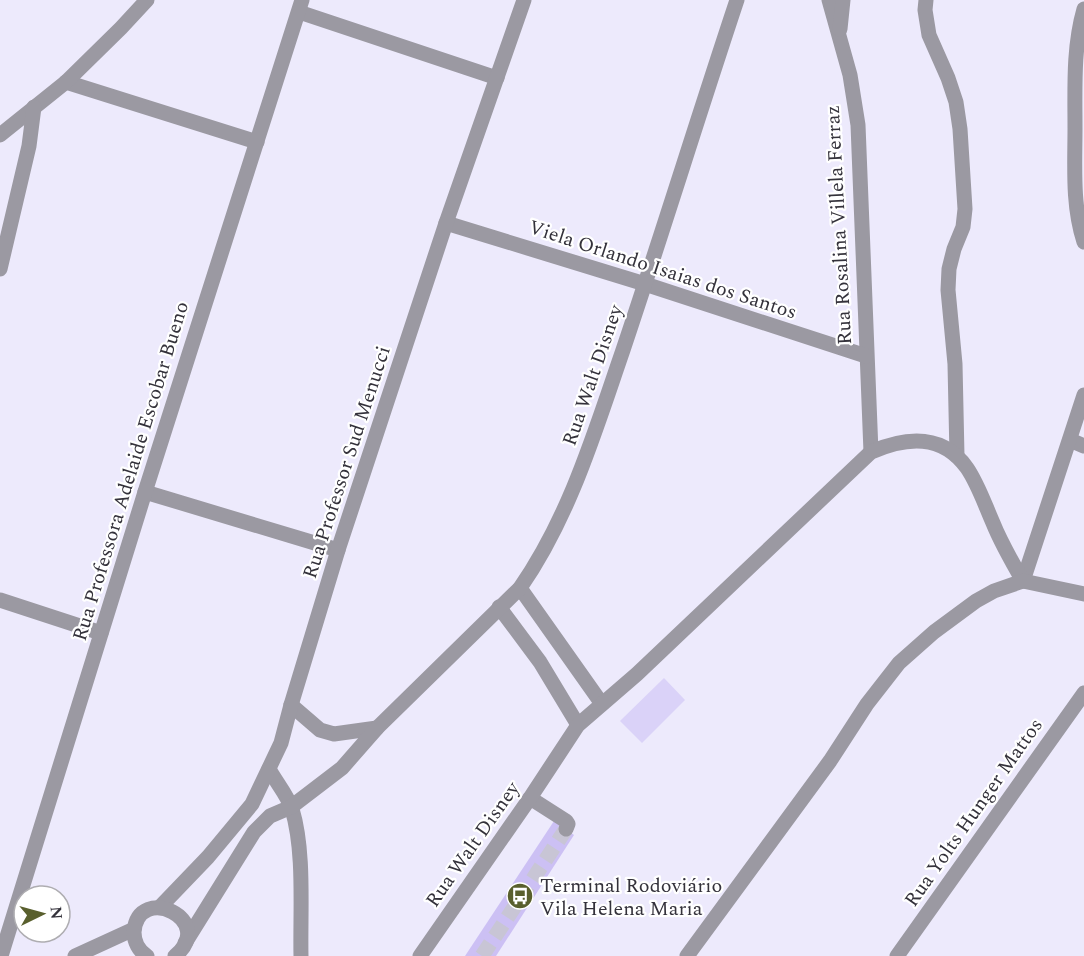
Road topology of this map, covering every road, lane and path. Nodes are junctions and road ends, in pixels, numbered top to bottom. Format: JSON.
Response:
{"nodes":[{"id":1,"x":147,"y":0,"type":"edge"},
{"id":2,"x":524,"y":0,"type":"edge"},
{"id":3,"x":737,"y":0,"type":"edge"},
{"id":4,"x":828,"y":0,"type":"edge"},
{"id":5,"x":843,"y":0,"type":"edge"},
{"id":6,"x":926,"y":0,"type":"edge"},
{"id":7,"x":301,"y":6,"type":"edge"},
{"id":8,"x":1084,"y":9,"type":"edge"},
{"id":9,"x":840,"y":35,"type":"junction"},
{"id":10,"x":497,"y":78,"type":"junction"},
{"id":11,"x":66,"y":82,"type":"junction"},
{"id":12,"x":34,"y":107,"type":"junction"},
{"id":13,"x":0,"y":135,"type":"edge"},
{"id":14,"x":257,"y":142,"type":"junction"},
{"id":15,"x":446,"y":223,"type":"junction"},
{"id":16,"x":1084,"y":242,"type":"edge"},
{"id":17,"x":0,"y":269,"type":"edge"},
{"id":18,"x":645,"y":284,"type":"junction"},
{"id":19,"x":866,"y":356,"type":"junction"},
{"id":20,"x":1084,"y":395,"type":"edge"},
{"id":21,"x":1077,"y":443,"type":"edge"},
{"id":22,"x":871,"y":452,"type":"junction"},
{"id":23,"x":957,"y":456,"type":"junction"},
{"id":24,"x":145,"y":492,"type":"junction"},
{"id":25,"x":338,"y":550,"type":"junction"},
{"id":26,"x":1023,"y":581,"type":"junction"},
{"id":27,"x":520,"y":588,"type":"junction"},
{"id":28,"x":1084,"y":594,"type":"edge"},
{"id":29,"x":0,"y":600,"type":"edge"},
{"id":30,"x":500,"y":607,"type":"junction"},
{"id":31,"x":101,"y":633,"type":"junction"},
{"id":32,"x":1084,"y":693,"type":"edge"},
{"id":33,"x":602,"y":704,"type":"junction"},
{"id":34,"x":291,"y":705,"type":"junction"},
{"id":35,"x":578,"y":725,"type":"junction"},
{"id":36,"x":377,"y":728,"type":"junction"},
{"id":37,"x":269,"y":769,"type":"junction"},
{"id":38,"x":530,"y":798,"type":"junction"},
{"id":39,"x":291,"y":807,"type":"junction"},
{"id":40,"x":566,"y":829,"type":"dead end"},
{"id":41,"x":159,"y":907,"type":"junction"},
{"id":42,"x":134,"y":929,"type":"junction"},
{"id":43,"x":185,"y":943,"type":"junction"},
{"id":44,"x":1,"y":956,"type":"edge"},
{"id":45,"x":75,"y":956,"type":"edge"},
{"id":46,"x":147,"y":956,"type":"edge"},
{"id":47,"x":175,"y":956,"type":"edge"},
{"id":48,"x":301,"y":956,"type":"edge"},
{"id":49,"x":420,"y":956,"type":"edge"},
{"id":50,"x":687,"y":956,"type":"edge"},
{"id":51,"x":897,"y":956,"type":"edge"}],
"edges":[{"from":1,"to":11,"type":"street"},
{"from":2,"to":10,"type":"street","name":"Rua Professor Sud Menucci"},
{"from":3,"to":18,"type":"street","name":"Rua Walt Disney"},
{"from":4,"to":9,"type":"street","name":"Rua Rosalina Villela Ferraz"},
{"from":5,"to":9,"type":"street"},
{"from":6,"to":23,"type":"street"},
{"from":7,"to":10,"type":"street"},
{"from":7,"to":14,"type":"street","name":"Rua Professora Adelaide Escobar Bueno"},
{"from":8,"to":16,"type":"street"},
{"from":9,"to":19,"type":"street","name":"Rua Rosalina Villela Ferraz"},
{"from":10,"to":15,"type":"street","name":"Rua Professor Sud Menucci"},
{"from":11,"to":12,"type":"street"},
{"from":11,"to":14,"type":"street"},
{"from":12,"to":13,"type":"street"},
{"from":12,"to":17,"type":"street"},
{"from":14,"to":24,"type":"street","name":"Rua Professora Adelaide Escobar Bueno"},
{"from":15,"to":18,"type":"street","name":"Viela Orlando Isaias dos Santos"},
{"from":15,"to":25,"type":"street","name":"Rua Professor Sud Menucci"},
{"from":18,"to":19,"type":"street","name":"Viela Orlando Isaias dos Santos"},
{"from":18,"to":27,"type":"street","name":"Rua Walt Disney"},
{"from":19,"to":22,"type":"street","name":"Rua Rosalina Villela Ferraz"},
{"from":20,"to":21,"type":"street"},
{"from":21,"to":26,"type":"street"},
{"from":22,"to":23,"type":"street"},
{"from":22,"to":33,"type":"street"},
{"from":23,"to":26,"type":"street"},
{"from":24,"to":25,"type":"street"},
{"from":24,"to":31,"type":"street","name":"Rua Professora Adelaide Escobar Bueno"},
{"from":25,"to":34,"type":"street","name":"Rua Professor Sud Menucci"},
{"from":26,"to":28,"type":"street"},
{"from":26,"to":50,"type":"street"},
{"from":27,"to":30,"type":"street","name":"Rua Walt Disney"},
{"from":27,"to":33,"type":"street"},
{"from":29,"to":31,"type":"street"},
{"from":30,"to":35,"type":"street"},
{"from":30,"to":36,"type":"street","name":"Rua Walt Disney"},
{"from":31,"to":44,"type":"street","name":"Rua Professora Adelaide Escobar Bueno"},
{"from":32,"to":51,"type":"street","name":"Rua Yolts Hunger Mattos"},
{"from":33,"to":35,"type":"street","name":"Rua Walt Disney"},
{"from":34,"to":36,"type":"street"},
{"from":34,"to":37,"type":"street","name":"Rua Professor Sud Menucci"},
{"from":35,"to":38,"type":"street","name":"Rua Walt Disney"},
{"from":36,"to":39,"type":"street","name":"Rua Walt Disney"},
{"from":37,"to":39,"type":"street"},
{"from":37,"to":41,"type":"street","name":"Rua Professor Sud Menucci"},
{"from":38,"to":40,"type":"street"},
{"from":38,"to":49,"type":"street","name":"Rua Walt Disney"},
{"from":39,"to":43,"type":"street","name":"Rua Walt Disney"},
{"from":39,"to":48,"type":"street"},
{"from":41,"to":42,"type":"street","name":"Rua Professor Sud Menucci"},
{"from":41,"to":43,"type":"street"},
{"from":42,"to":45,"type":"street","name":"Rua Professor Sud Menucci"},
{"from":42,"to":46,"type":"street"},
{"from":43,"to":47,"type":"street","name":"Rua Walt Disney"}]}
